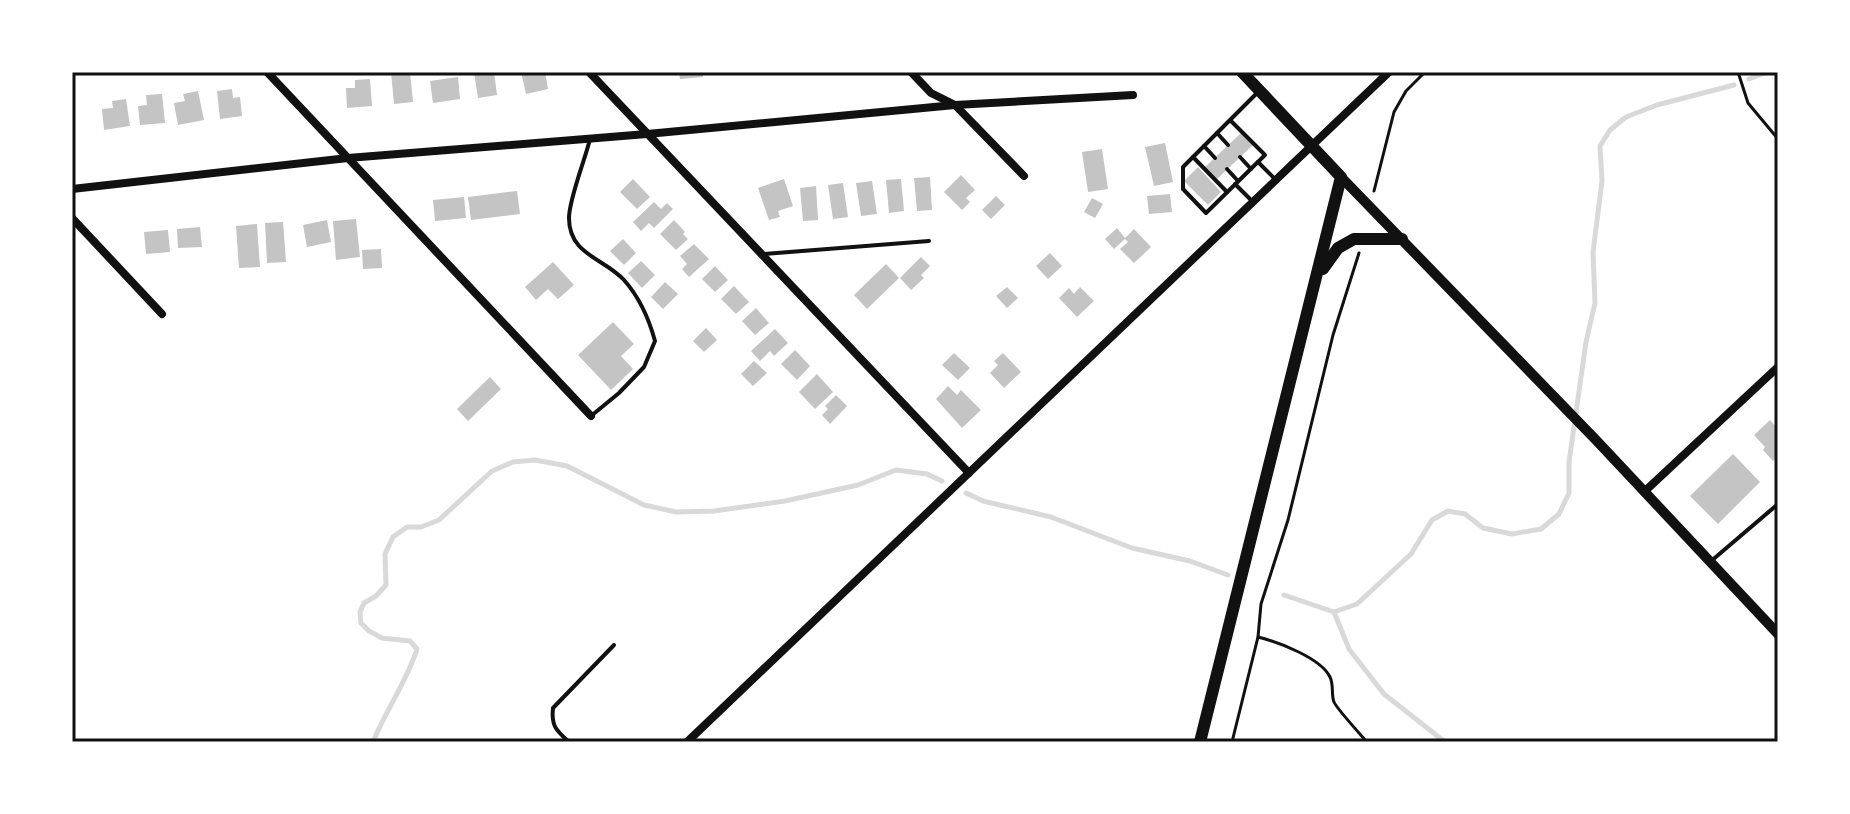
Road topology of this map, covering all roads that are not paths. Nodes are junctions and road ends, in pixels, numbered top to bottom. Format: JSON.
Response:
{"nodes":[{"id":1,"x":267,"y":72,"type":"edge"},
{"id":2,"x":589,"y":72,"type":"edge"},
{"id":3,"x":911,"y":72,"type":"edge"},
{"id":4,"x":1242,"y":72,"type":"edge"},
{"id":5,"x":1389,"y":72,"type":"edge"},
{"id":6,"x":1259,"y":90,"type":"junction"},
{"id":7,"x":1133,"y":95,"type":"dead end"},
{"id":8,"x":955,"y":105,"type":"junction"},
{"id":9,"x":1230,"y":120,"type":"junction"},
{"id":10,"x":1217,"y":133,"type":"junction"},
{"id":11,"x":647,"y":134,"type":"junction"},
{"id":12,"x":591,"y":137,"type":"junction"},
{"id":13,"x":1228,"y":145,"type":"dead end"},
{"id":14,"x":1204,"y":146,"type":"junction"},
{"id":15,"x":1312,"y":146,"type":"junction"},
{"id":16,"x":1193,"y":157,"type":"junction"},
{"id":17,"x":1240,"y":157,"type":"dead end"},
{"id":18,"x":348,"y":158,"type":"junction"},
{"id":19,"x":1215,"y":158,"type":"dead end"},
{"id":20,"x":1258,"y":162,"type":"junction"},
{"id":21,"x":1227,"y":169,"type":"dead end"},
{"id":22,"x":1251,"y":169,"type":"junction"},
{"id":23,"x":1024,"y":176,"type":"dead end"},
{"id":24,"x":1341,"y":177,"type":"junction"},
{"id":25,"x":1276,"y":180,"type":"junction"},
{"id":26,"x":1237,"y":183,"type":"junction"},
{"id":27,"x":72,"y":189,"type":"edge"},
{"id":28,"x":1227,"y":192,"type":"junction"},
{"id":29,"x":1253,"y":202,"type":"junction"},
{"id":30,"x":72,"y":218,"type":"edge"},
{"id":31,"x":1402,"y":239,"type":"junction"},
{"id":32,"x":929,"y":241,"type":"dead end"},
{"id":33,"x":761,"y":254,"type":"junction"},
{"id":34,"x":1318,"y":274,"type":"junction"},
{"id":35,"x":162,"y":314,"type":"dead end"},
{"id":36,"x":1778,"y":367,"type":"edge"},
{"id":37,"x":591,"y":416,"type":"joint"},
{"id":38,"x":969,"y":473,"type":"junction"},
{"id":39,"x":1644,"y":492,"type":"junction"},
{"id":40,"x":1778,"y":504,"type":"edge"},
{"id":41,"x":1710,"y":562,"type":"junction"},
{"id":42,"x":1778,"y":634,"type":"edge"},
{"id":43,"x":614,"y":645,"type":"dead end"},
{"id":44,"x":569,"y":742,"type":"edge"},
{"id":45,"x":687,"y":742,"type":"edge"},
{"id":46,"x":1200,"y":742,"type":"edge"}],
"edges":[{"from":1,"to":18,"type":"street"},
{"from":2,"to":11,"type":"street"},
{"from":3,"to":8,"type":"street"},
{"from":4,"to":6,"type":"main road"},
{"from":5,"to":15,"type":"street"},
{"from":6,"to":9,"type":"lane"},
{"from":6,"to":15,"type":"main road"},
{"from":7,"to":8,"type":"street"},
{"from":8,"to":11,"type":"street"},
{"from":8,"to":23,"type":"street"},
{"from":9,"to":10,"type":"lane"},
{"from":9,"to":20,"type":"lane"},
{"from":10,"to":13,"type":"lane"},
{"from":10,"to":14,"type":"lane"},
{"from":11,"to":12,"type":"street"},
{"from":11,"to":33,"type":"street"},
{"from":12,"to":18,"type":"street"},
{"from":12,"to":37,"type":"lane"},
{"from":14,"to":16,"type":"lane"},
{"from":14,"to":19,"type":"lane"},
{"from":15,"to":24,"type":"main road"},
{"from":15,"to":25,"type":"street"},
{"from":16,"to":28,"type":"lane"},
{"from":16,"to":28,"type":"lane"},
{"from":17,"to":22,"type":"lane"},
{"from":18,"to":27,"type":"street"},
{"from":18,"to":37,"type":"street"},
{"from":20,"to":22,"type":"lane"},
{"from":20,"to":25,"type":"lane"},
{"from":21,"to":26,"type":"lane"},
{"from":22,"to":26,"type":"lane"},
{"from":24,"to":31,"type":"street"},
{"from":24,"to":34,"type":"main road"},
{"from":25,"to":29,"type":"street"},
{"from":26,"to":28,"type":"lane"},
{"from":26,"to":29,"type":"lane"},
{"from":29,"to":38,"type":"street"},
{"from":30,"to":35,"type":"street"},
{"from":31,"to":34,"type":"main road"},
{"from":31,"to":39,"type":"street"},
{"from":32,"to":33,"type":"lane"},
{"from":33,"to":38,"type":"street"},
{"from":34,"to":46,"type":"main road"},
{"from":36,"to":39,"type":"street"},
{"from":38,"to":45,"type":"street"},
{"from":39,"to":41,"type":"street"},
{"from":40,"to":41,"type":"lane"},
{"from":41,"to":42,"type":"street"},
{"from":43,"to":44,"type":"lane"}]}
